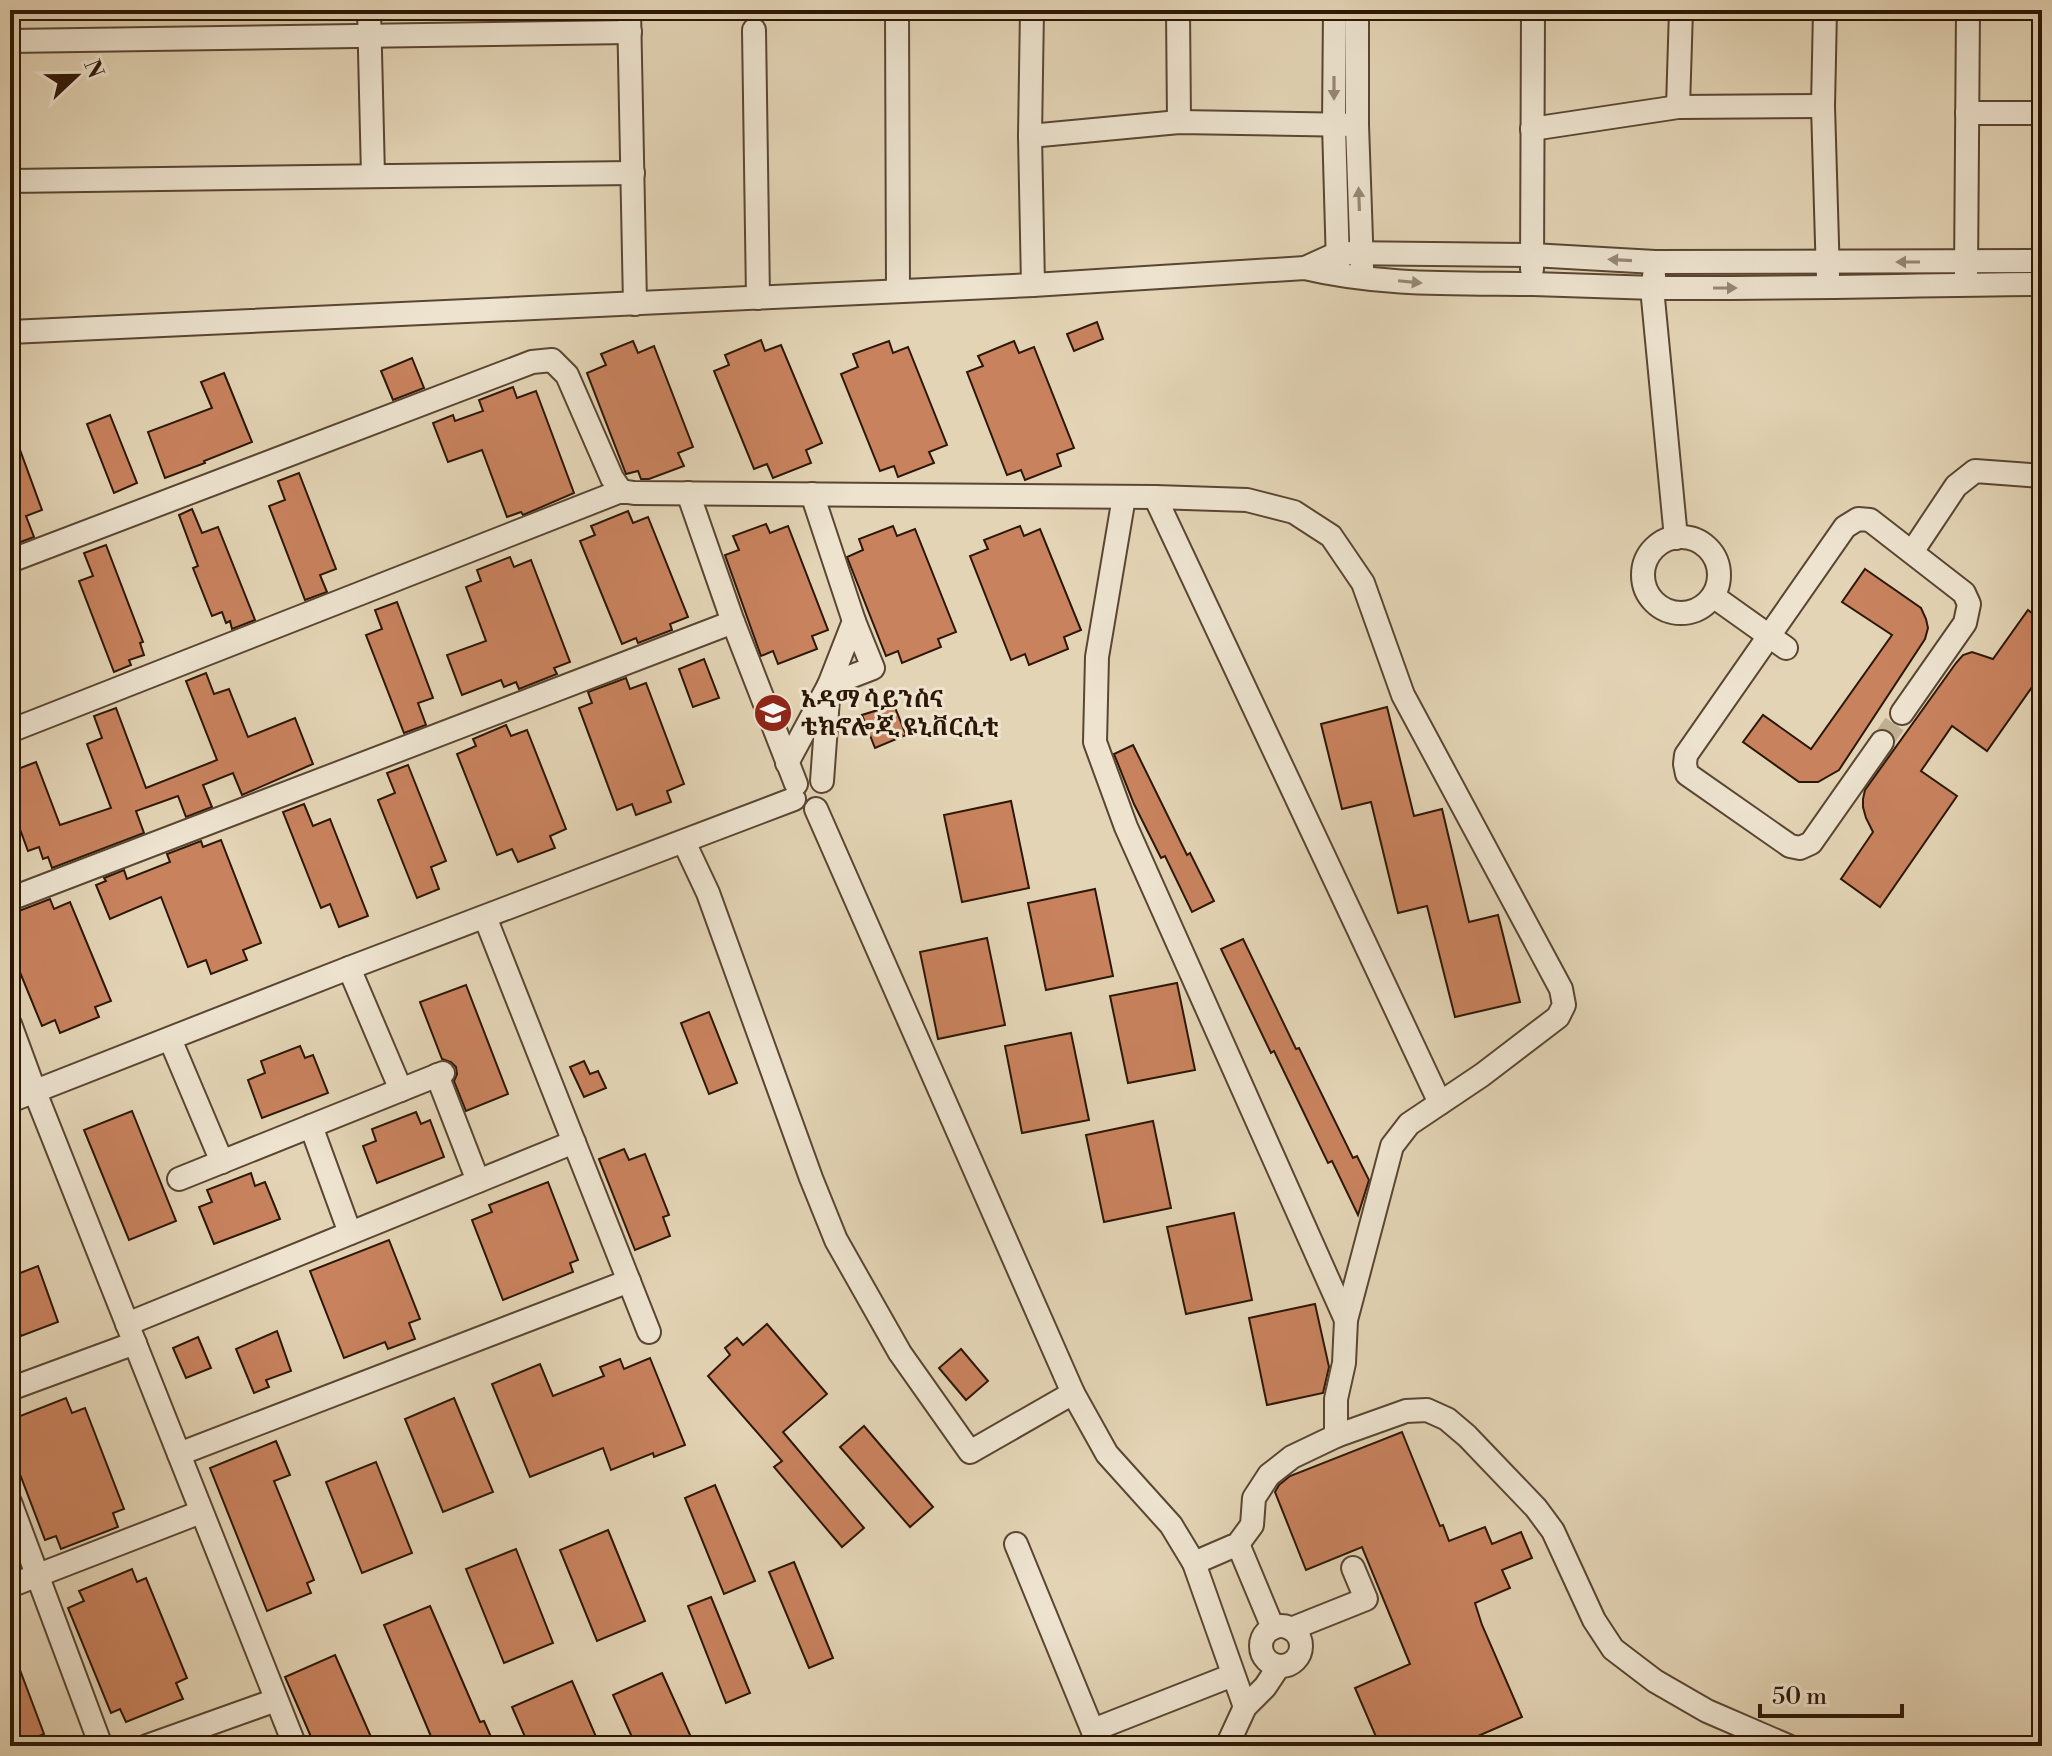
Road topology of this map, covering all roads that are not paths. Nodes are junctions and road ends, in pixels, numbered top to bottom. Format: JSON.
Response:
{"nodes":[{"id":1,"x":369,"y":10,"type":"edge"},
{"id":2,"x":897,"y":10,"type":"edge"},
{"id":3,"x":1032,"y":10,"type":"edge"},
{"id":4,"x":1178,"y":10,"type":"edge"},
{"id":5,"x":1335,"y":10,"type":"edge"},
{"id":6,"x":1357,"y":10,"type":"edge"},
{"id":7,"x":1533,"y":10,"type":"edge"},
{"id":8,"x":1681,"y":10,"type":"edge"},
{"id":9,"x":1825,"y":10,"type":"edge"},
{"id":10,"x":1968,"y":10,"type":"edge"},
{"id":11,"x":630,"y":21,"type":"edge"},
{"id":12,"x":754,"y":30,"type":"dead end"},
{"id":13,"x":369,"y":36,"type":"junction"},
{"id":14,"x":10,"y":41,"type":"edge"},
{"id":15,"x":1823,"y":106,"type":"junction"},
{"id":16,"x":1678,"y":107,"type":"junction"},
{"id":17,"x":1967,"y":113,"type":"junction"},
{"id":18,"x":2042,"y":113,"type":"edge"},
{"id":19,"x":1179,"y":122,"type":"junction"},
{"id":20,"x":1345,"y":125,"type":"junction"},
{"id":21,"x":1532,"y":129,"type":"junction"},
{"id":22,"x":1030,"y":136,"type":"junction"},
{"id":23,"x":633,"y":173,"type":"junction"},
{"id":24,"x":373,"y":176,"type":"junction"},
{"id":25,"x":10,"y":181,"type":"edge"},
{"id":26,"x":1338,"y":253,"type":"junction"},
{"id":27,"x":1362,"y":254,"type":"junction"},
{"id":28,"x":1532,"y":255,"type":"junction"},
{"id":29,"x":2042,"y":261,"type":"edge"},
{"id":30,"x":1655,"y":262,"type":"junction"},
{"id":31,"x":1828,"y":262,"type":"junction"},
{"id":32,"x":1305,"y":268,"type":"junction"},
{"id":33,"x":1966,"y":273,"type":"junction"},
{"id":34,"x":1339,"y":276,"type":"junction"},
{"id":35,"x":1362,"y":277,"type":"junction"},
{"id":36,"x":1532,"y":284,"type":"junction"},
{"id":37,"x":2042,"y":284,"type":"edge"},
{"id":38,"x":1033,"y":285,"type":"junction"},
{"id":39,"x":1827,"y":287,"type":"junction"},
{"id":40,"x":1652,"y":288,"type":"junction"},
{"id":41,"x":898,"y":291,"type":"junction"},
{"id":42,"x":758,"y":298,"type":"junction"},
{"id":43,"x":635,"y":304,"type":"junction"},
{"id":44,"x":10,"y":332,"type":"edge"},
{"id":45,"x":2042,"y":476,"type":"edge"},
{"id":46,"x":621,"y":491,"type":"junction"},
{"id":47,"x":688,"y":493,"type":"junction"},
{"id":48,"x":812,"y":494,"type":"junction"},
{"id":49,"x":1124,"y":497,"type":"junction"},
{"id":50,"x":1155,"y":497,"type":"junction"},
{"id":51,"x":1676,"y":538,"type":"junction"},
{"id":52,"x":1912,"y":552,"type":"junction"},
{"id":53,"x":10,"y":561,"type":"edge"},
{"id":54,"x":1713,"y":596,"type":"junction"},
{"id":55,"x":854,"y":621,"type":"junction"},
{"id":56,"x":733,"y":622,"type":"junction"},
{"id":57,"x":1778,"y":642,"type":"junction"},
{"id":58,"x":829,"y":685,"type":"junction"},
{"id":59,"x":1902,"y":713,"type":"tunnel mouth"},
{"id":60,"x":10,"y":731,"type":"edge"},
{"id":61,"x":1882,"y":742,"type":"tunnel mouth"},
{"id":62,"x":822,"y":781,"type":"junction"},
{"id":63,"x":792,"y":782,"type":"junction"},
{"id":64,"x":816,"y":809,"type":"junction"},
{"id":65,"x":684,"y":842,"type":"junction"},
{"id":66,"x":10,"y":899,"type":"edge"},
{"id":67,"x":485,"y":917,"type":"junction"},
{"id":68,"x":349,"y":968,"type":"junction"},
{"id":69,"x":10,"y":1024,"type":"edge"},
{"id":70,"x":170,"y":1039,"type":"junction"},
{"id":71,"x":401,"y":1090,"type":"junction"},
{"id":72,"x":35,"y":1092,"type":"junction"},
{"id":73,"x":10,"y":1101,"type":"edge"},
{"id":74,"x":1440,"y":1103,"type":"junction"},
{"id":75,"x":311,"y":1126,"type":"junction"},
{"id":76,"x":574,"y":1142,"type":"junction"},
{"id":77,"x":222,"y":1162,"type":"junction"},
{"id":78,"x":179,"y":1179,"type":"dead end"},
{"id":79,"x":478,"y":1181,"type":"junction"},
{"id":80,"x":350,"y":1233,"type":"junction"},
{"id":81,"x":629,"y":1281,"type":"junction"},
{"id":82,"x":1346,"y":1320,"type":"junction"},
{"id":83,"x":649,"y":1332,"type":"dead end"},
{"id":84,"x":131,"y":1334,"type":"junction"},
{"id":85,"x":10,"y":1389,"type":"edge"},
{"id":86,"x":1073,"y":1393,"type":"junction"},
{"id":87,"x":1336,"y":1436,"type":"junction"},
{"id":88,"x":179,"y":1454,"type":"junction"},
{"id":89,"x":10,"y":1502,"type":"edge"},
{"id":90,"x":201,"y":1512,"type":"junction"},
{"id":91,"x":1016,"y":1544,"type":"dead end"},
{"id":92,"x":1238,"y":1544,"type":"junction"},
{"id":93,"x":1194,"y":1563,"type":"junction"},
{"id":94,"x":1353,"y":1568,"type":"dead end"},
{"id":95,"x":38,"y":1575,"type":"junction"},
{"id":96,"x":10,"y":1586,"type":"edge"},
{"id":97,"x":1282,"y":1629,"type":"junction"},
{"id":98,"x":1271,"y":1660,"type":"junction"},
{"id":99,"x":1231,"y":1670,"type":"junction"},
{"id":100,"x":276,"y":1700,"type":"junction"},
{"id":101,"x":1245,"y":1707,"type":"junction"},
{"id":102,"x":1096,"y":1738,"type":"edge"},
{"id":103,"x":101,"y":1746,"type":"edge"},
{"id":104,"x":147,"y":1746,"type":"edge"},
{"id":105,"x":295,"y":1746,"type":"edge"},
{"id":106,"x":1227,"y":1746,"type":"edge"},
{"id":107,"x":1788,"y":1746,"type":"edge"}],
"edges":[{"from":1,"to":13,"type":"street"},
{"from":2,"to":41,"type":"street"},
{"from":3,"to":22,"type":"street"},
{"from":4,"to":19,"type":"street"},
{"from":5,"to":20,"type":"street","one_way":true},
{"from":6,"to":20,"type":"street"},
{"from":7,"to":21,"type":"street"},
{"from":8,"to":16,"type":"street"},
{"from":9,"to":15,"type":"street"},
{"from":10,"to":17,"type":"street"},
{"from":11,"to":13,"type":"street"},
{"from":11,"to":23,"type":"street"},
{"from":12,"to":42,"type":"street"},
{"from":13,"to":14,"type":"street"},
{"from":13,"to":24,"type":"street"},
{"from":15,"to":16,"type":"street"},
{"from":15,"to":31,"type":"street"},
{"from":16,"to":21,"type":"street"},
{"from":17,"to":18,"type":"street"},
{"from":17,"to":33,"type":"street"},
{"from":19,"to":20,"type":"street"},
{"from":19,"to":22,"type":"street"},
{"from":20,"to":26,"type":"street"},
{"from":27,"to":20,"type":"street","one_way":true},
{"from":21,"to":28,"type":"street"},
{"from":22,"to":38,"type":"street"},
{"from":23,"to":24,"type":"street"},
{"from":23,"to":43,"type":"street"},
{"from":24,"to":25,"type":"street"},
{"from":26,"to":27,"type":"street"},
{"from":26,"to":32,"type":"street"},
{"from":26,"to":34,"type":"street"},
{"from":27,"to":28,"type":"street"},
{"from":27,"to":35,"type":"street"},
{"from":30,"to":28,"type":"street","one_way":true},
{"from":28,"to":36,"type":"street"},
{"from":29,"to":33,"type":"street"},
{"from":30,"to":31,"type":"street"},
{"from":30,"to":40,"type":"street"},
{"from":33,"to":31,"type":"street","one_way":true},
{"from":31,"to":39,"type":"street"},
{"from":32,"to":34,"type":"street"},
{"from":32,"to":38,"type":"street"},
{"from":33,"to":37,"type":"street"},
{"from":33,"to":39,"type":"street"},
{"from":34,"to":35,"type":"street"},
{"from":35,"to":36,"type":"street","one_way":true},
{"from":36,"to":40,"type":"street"},
{"from":38,"to":41,"type":"street"},
{"from":40,"to":39,"type":"street","one_way":true},
{"from":40,"to":51,"type":"street"},
{"from":41,"to":42,"type":"street"},
{"from":42,"to":43,"type":"street"},
{"from":43,"to":44,"type":"street"},
{"from":45,"to":52,"type":"street"},
{"from":46,"to":47,"type":"street"},
{"from":46,"to":53,"type":"street"},
{"from":46,"to":60,"type":"street"},
{"from":47,"to":48,"type":"street"},
{"from":47,"to":56,"type":"street"},
{"from":48,"to":49,"type":"street"},
{"from":48,"to":55,"type":"street"},
{"from":49,"to":50,"type":"street"},
{"from":49,"to":82,"type":"street"},
{"from":50,"to":74,"type":"street"},
{"from":50,"to":74,"type":"street"},
{"from":51,"to":54,"type":"street"},
{"from":51,"to":54,"type":"street"},
{"from":52,"to":57,"type":"street"},
{"from":52,"to":59,"type":"street"},
{"from":54,"to":57,"type":"street"},
{"from":55,"to":58,"type":"street"},
{"from":55,"to":58,"type":"street"},
{"from":56,"to":63,"type":"street"},
{"from":56,"to":66,"type":"street"},
{"from":57,"to":61,"type":"street"},
{"from":58,"to":62,"type":"street"},
{"from":58,"to":63,"type":"street"},
{"from":62,"to":63,"type":"street"},
{"from":62,"to":64,"type":"street"},
{"from":63,"to":64,"type":"street"},
{"from":63,"to":65,"type":"street"},
{"from":64,"to":86,"type":"street"},
{"from":65,"to":67,"type":"street"},
{"from":65,"to":86,"type":"street"},
{"from":67,"to":68,"type":"street"},
{"from":67,"to":76,"type":"street"},
{"from":68,"to":70,"type":"street"},
{"from":68,"to":71,"type":"street"},
{"from":69,"to":72,"type":"street"},
{"from":70,"to":72,"type":"street"},
{"from":70,"to":77,"type":"street"},
{"from":71,"to":75,"type":"street"},
{"from":71,"to":79,"type":"street"},
{"from":72,"to":73,"type":"street"},
{"from":72,"to":84,"type":"street"},
{"from":74,"to":82,"type":"street"},
{"from":75,"to":77,"type":"street"},
{"from":75,"to":80,"type":"street"},
{"from":76,"to":79,"type":"street"},
{"from":76,"to":81,"type":"street"},
{"from":77,"to":78,"type":"street"},
{"from":79,"to":80,"type":"street"},
{"from":80,"to":84,"type":"street"},
{"from":81,"to":83,"type":"street"},
{"from":81,"to":88,"type":"street"},
{"from":82,"to":87,"type":"street"},
{"from":84,"to":85,"type":"street"},
{"from":84,"to":88,"type":"street"},
{"from":86,"to":93,"type":"street"},
{"from":87,"to":92,"type":"street"},
{"from":87,"to":107,"type":"street"},
{"from":88,"to":90,"type":"street"},
{"from":89,"to":95,"type":"street"},
{"from":90,"to":95,"type":"street"},
{"from":90,"to":100,"type":"street"},
{"from":91,"to":102,"type":"street"},
{"from":92,"to":93,"type":"street"},
{"from":92,"to":97,"type":"street"},
{"from":93,"to":99,"type":"street"},
{"from":94,"to":97,"type":"street"},
{"from":95,"to":96,"type":"street"},
{"from":95,"to":103,"type":"street"},
{"from":97,"to":98,"type":"street"},
{"from":97,"to":98,"type":"street"},
{"from":98,"to":99,"type":"street"},
{"from":98,"to":101,"type":"street"},
{"from":99,"to":101,"type":"street"},
{"from":99,"to":102,"type":"street"},
{"from":100,"to":104,"type":"street"},
{"from":100,"to":105,"type":"street"},
{"from":101,"to":106,"type":"street"}]}
